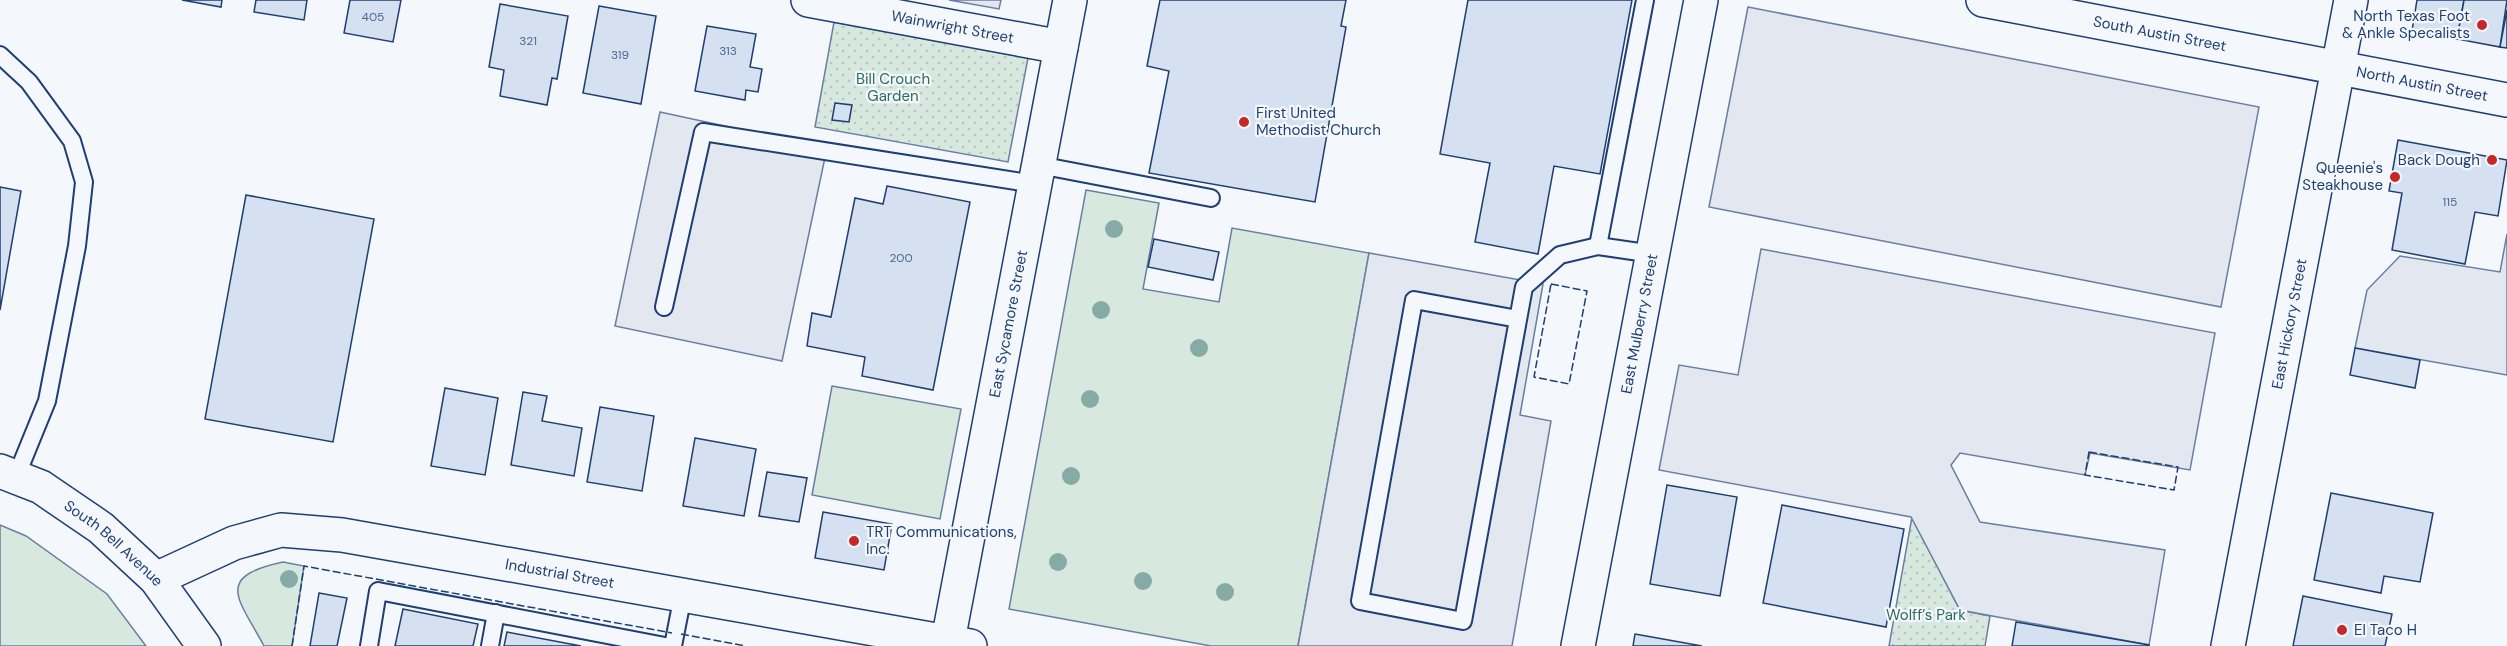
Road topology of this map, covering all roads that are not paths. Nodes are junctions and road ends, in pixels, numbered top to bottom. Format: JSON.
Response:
{"nodes":[{"id":1,"x":808,"y":0,"type":"edge"},
{"id":2,"x":1070,"y":0,"type":"edge"},
{"id":3,"x":1645,"y":0,"type":"edge"},
{"id":4,"x":1701,"y":0,"type":"edge"},
{"id":5,"x":2350,"y":0,"type":"edge"},
{"id":6,"x":1992,"y":1,"type":"edge"},
{"id":7,"x":854,"y":4,"type":"edge"},
{"id":8,"x":1061,"y":47,"type":"junction"},
{"id":9,"x":0,"y":55,"type":"edge"},
{"id":10,"x":2337,"y":69,"type":"junction"},
{"id":11,"x":2507,"y":100,"type":"edge"},
{"id":12,"x":1037,"y":174,"type":"junction"},
{"id":13,"x":1211,"y":198,"type":"dead end"},
{"id":14,"x":1598,"y":246,"type":"junction"},
{"id":15,"x":1653,"y":254,"type":"junction"},
{"id":16,"x":664,"y":307,"type":"dead end"},
{"id":17,"x":1518,"y":319,"type":"junction"},
{"id":18,"x":8,"y":474,"type":"edge"},
{"id":19,"x":156,"y":579,"type":"junction"},
{"id":20,"x":683,"y":595,"type":"junction"},
{"id":21,"x":496,"y":613,"type":"junction"},
{"id":22,"x":955,"y":645,"type":"edge"},
{"id":23,"x":204,"y":646,"type":"edge"},
{"id":24,"x":369,"y":646,"type":"edge"},
{"id":25,"x":490,"y":646,"type":"edge"},
{"id":26,"x":664,"y":646,"type":"edge"},
{"id":27,"x":673,"y":646,"type":"edge"},
{"id":28,"x":1578,"y":646,"type":"edge"},
{"id":29,"x":2228,"y":646,"type":"edge"}],
"edges":[{"from":1,"to":7,"type":"street","name":"Wainwright Street"},
{"from":2,"to":8,"type":"street","name":"East Sycamore Street"},
{"from":3,"to":14,"type":"lane"},
{"from":4,"to":15,"type":"street","name":"East Mulberry Street"},
{"from":5,"to":10,"type":"street","name":"East Hickory Street"},
{"from":6,"to":10,"type":"street","name":"South Austin Street"},
{"from":7,"to":8,"type":"street","name":"Wainwright Street"},
{"from":8,"to":12,"type":"street","name":"East Sycamore Street"},
{"from":9,"to":18,"type":"lane"},
{"from":10,"to":11,"type":"street","name":"North Austin Street"},
{"from":10,"to":29,"type":"street","name":"East Hickory Street"},
{"from":12,"to":13,"type":"lane"},
{"from":12,"to":16,"type":"lane"},
{"from":12,"to":22,"type":"street","name":"East Sycamore Street"},
{"from":14,"to":15,"type":"lane"},
{"from":14,"to":17,"type":"lane"},
{"from":15,"to":28,"type":"street","name":"East Mulberry Street"},
{"from":17,"to":17,"type":"lane"},
{"from":18,"to":19,"type":"street","name":"South Bell Avenue"},
{"from":19,"to":20,"type":"street","name":"Industrial Street"},
{"from":19,"to":23,"type":"street","name":"South Bell Avenue"},
{"from":20,"to":22,"type":"street","name":"Industrial Street"},
{"from":20,"to":27,"type":"lane"},
{"from":21,"to":24,"type":"lane"},
{"from":21,"to":25,"type":"lane"},
{"from":21,"to":26,"type":"lane"}]}
